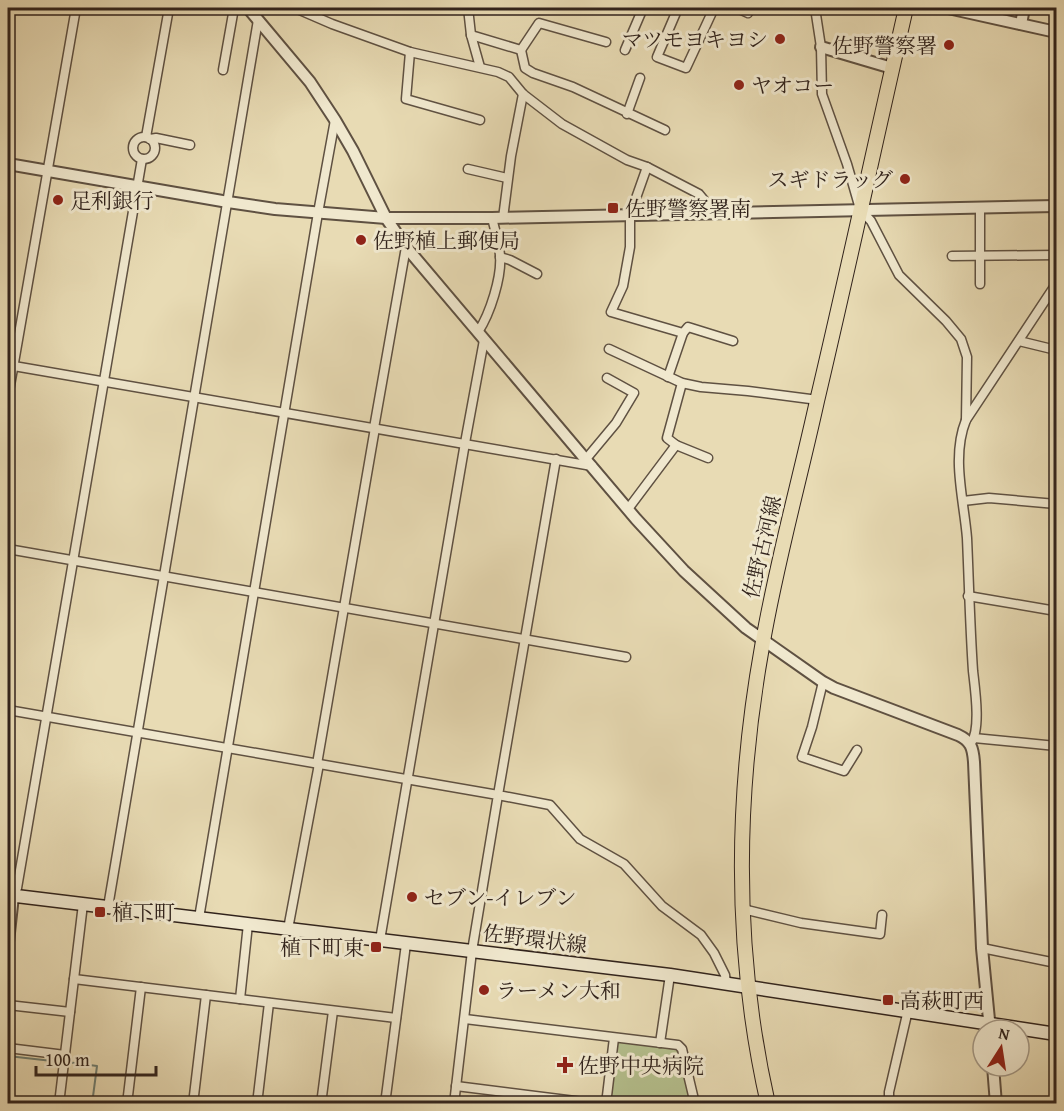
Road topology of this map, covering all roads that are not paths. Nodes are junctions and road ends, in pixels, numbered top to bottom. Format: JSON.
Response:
{"nodes":[{"id":1,"x":76,"y":8,"type":"edge"},
{"id":2,"x":169,"y":8,"type":"edge"},
{"id":3,"x":234,"y":8,"type":"edge"},
{"id":4,"x":248,"y":8,"type":"edge"},
{"id":5,"x":295,"y":8,"type":"edge"},
{"id":6,"x":468,"y":8,"type":"edge"},
{"id":7,"x":643,"y":8,"type":"edge"},
{"id":8,"x":678,"y":8,"type":"edge"},
{"id":9,"x":714,"y":8,"type":"edge"},
{"id":10,"x":737,"y":8,"type":"edge"},
{"id":11,"x":750,"y":8,"type":"edge"},
{"id":12,"x":815,"y":8,"type":"edge"},
{"id":13,"x":906,"y":8,"type":"edge"},
{"id":14,"x":948,"y":8,"type":"edge"},
{"id":15,"x":1024,"y":8,"type":"edge"},
{"id":16,"x":258,"y":20,"type":"junction"},
{"id":17,"x":1021,"y":24,"type":"junction"},
{"id":18,"x":1056,"y":32,"type":"edge"},
{"id":19,"x":471,"y":35,"type":"junction"},
{"id":20,"x":606,"y":42,"type":"dead end"},
{"id":21,"x":821,"y":47,"type":"junction"},
{"id":22,"x":521,"y":50,"type":"junction"},
{"id":23,"x":625,"y":50,"type":"dead end"},
{"id":24,"x":410,"y":52,"type":"junction"},
{"id":25,"x":480,"y":67,"type":"junction"},
{"id":26,"x":892,"y":68,"type":"junction"},
{"id":27,"x":224,"y":70,"type":"dead end"},
{"id":28,"x":640,"y":78,"type":"dead end"},
{"id":29,"x":524,"y":94,"type":"junction"},
{"id":30,"x":627,"y":114,"type":"junction"},
{"id":31,"x":335,"y":120,"type":"junction"},
{"id":32,"x":480,"y":120,"type":"dead end"},
{"id":33,"x":665,"y":130,"type":"dead end"},
{"id":34,"x":148,"y":138,"type":"junction"},
{"id":35,"x":190,"y":145,"type":"dead end"},
{"id":36,"x":142,"y":159,"type":"junction"},
{"id":37,"x":8,"y":164,"type":"edge"},
{"id":38,"x":647,"y":167,"type":"junction"},
{"id":39,"x":468,"y":169,"type":"dead end"},
{"id":40,"x":47,"y":171,"type":"junction"},
{"id":41,"x":507,"y":178,"type":"junction"},
{"id":42,"x":137,"y":187,"type":"junction"},
{"id":43,"x":228,"y":202,"type":"junction"},
{"id":44,"x":1056,"y":206,"type":"edge"},
{"id":45,"x":981,"y":207,"type":"junction"},
{"id":46,"x":860,"y":209,"type":"junction"},
{"id":47,"x":714,"y":212,"type":"junction"},
{"id":48,"x":318,"y":213,"type":"junction"},
{"id":49,"x":630,"y":215,"type":"junction"},
{"id":50,"x":386,"y":218,"type":"junction"},
{"id":51,"x":498,"y":218,"type":"junction"},
{"id":52,"x":406,"y":247,"type":"junction"},
{"id":53,"x":980,"y":255,"type":"junction"},
{"id":54,"x":1056,"y":255,"type":"edge"},
{"id":55,"x":952,"y":256,"type":"dead end"},
{"id":56,"x":500,"y":257,"type":"junction"},
{"id":57,"x":537,"y":274,"type":"dead end"},
{"id":58,"x":980,"y":284,"type":"dead end"},
{"id":59,"x":1056,"y":284,"type":"edge"},
{"id":60,"x":683,"y":333,"type":"junction"},
{"id":61,"x":481,"y":336,"type":"junction"},
{"id":62,"x":733,"y":341,"type":"dead end"},
{"id":63,"x":1019,"y":341,"type":"junction"},
{"id":64,"x":609,"y":349,"type":"dead end"},
{"id":65,"x":1056,"y":350,"type":"edge"},
{"id":66,"x":10,"y":365,"type":"edge"},
{"id":67,"x":668,"y":377,"type":"junction"},
{"id":68,"x":607,"y":378,"type":"dead end"},
{"id":69,"x":104,"y":381,"type":"junction"},
{"id":70,"x":682,"y":383,"type":"junction"},
{"id":71,"x":8,"y":398,"type":"edge"},
{"id":72,"x":194,"y":398,"type":"junction"},
{"id":73,"x":818,"y":400,"type":"junction"},
{"id":74,"x":284,"y":413,"type":"junction"},
{"id":75,"x":966,"y":420,"type":"junction"},
{"id":76,"x":375,"y":428,"type":"junction"},
{"id":77,"x":465,"y":443,"type":"junction"},
{"id":78,"x":676,"y":445,"type":"junction"},
{"id":79,"x":708,"y":458,"type":"dead end"},
{"id":80,"x":556,"y":459,"type":"junction"},
{"id":81,"x":589,"y":463,"type":"junction"},
{"id":82,"x":963,"y":501,"type":"junction"},
{"id":83,"x":1056,"y":504,"type":"edge"},
{"id":84,"x":628,"y":509,"type":"junction"},
{"id":85,"x":8,"y":549,"type":"edge"},
{"id":86,"x":73,"y":561,"type":"junction"},
{"id":87,"x":165,"y":577,"type":"junction"},
{"id":88,"x":254,"y":592,"type":"junction"},
{"id":89,"x":968,"y":597,"type":"junction"},
{"id":90,"x":344,"y":607,"type":"junction"},
{"id":91,"x":1056,"y":610,"type":"edge"},
{"id":92,"x":434,"y":623,"type":"junction"},
{"id":93,"x":526,"y":639,"type":"junction"},
{"id":94,"x":763,"y":642,"type":"junction"},
{"id":95,"x":626,"y":657,"type":"dead end"},
{"id":96,"x":823,"y":682,"type":"junction"},
{"id":97,"x":8,"y":710,"type":"edge"},
{"id":98,"x":47,"y":717,"type":"junction"},
{"id":99,"x":139,"y":732,"type":"junction"},
{"id":100,"x":973,"y":740,"type":"junction"},
{"id":101,"x":1056,"y":746,"type":"edge"},
{"id":102,"x":227,"y":748,"type":"junction"},
{"id":103,"x":857,"y":750,"type":"dead end"},
{"id":104,"x":318,"y":764,"type":"junction"},
{"id":105,"x":408,"y":780,"type":"junction"},
{"id":106,"x":498,"y":795,"type":"junction"},
{"id":107,"x":10,"y":896,"type":"edge"},
{"id":108,"x":83,"y":904,"type":"junction"},
{"id":109,"x":108,"y":907,"type":"junction"},
{"id":110,"x":743,"y":909,"type":"junction"},
{"id":111,"x":882,"y":915,"type":"dead end"},
{"id":112,"x":199,"y":918,"type":"junction"},
{"id":113,"x":248,"y":924,"type":"junction"},
{"id":114,"x":288,"y":929,"type":"junction"},
{"id":115,"x":381,"y":940,"type":"junction"},
{"id":116,"x":8,"y":942,"type":"edge"},
{"id":117,"x":406,"y":944,"type":"junction"},
{"id":118,"x":982,"y":948,"type":"junction"},
{"id":119,"x":472,"y":951,"type":"junction"},
{"id":120,"x":1056,"y":963,"type":"edge"},
{"id":121,"x":670,"y":975,"type":"junction"},
{"id":122,"x":74,"y":979,"type":"junction"},
{"id":123,"x":726,"y":982,"type":"junction"},
{"id":124,"x":750,"y":986,"type":"junction"},
{"id":125,"x":141,"y":987,"type":"junction"},
{"id":126,"x":206,"y":995,"type":"junction"},
{"id":127,"x":240,"y":999,"type":"junction"},
{"id":128,"x":269,"y":1003,"type":"junction"},
{"id":129,"x":8,"y":1005,"type":"edge"},
{"id":130,"x":908,"y":1010,"type":"junction"},
{"id":131,"x":333,"y":1011,"type":"junction"},
{"id":132,"x":70,"y":1012,"type":"junction"},
{"id":133,"x":396,"y":1018,"type":"junction"},
{"id":134,"x":988,"y":1018,"type":"edge"},
{"id":135,"x":465,"y":1019,"type":"junction"},
{"id":136,"x":971,"y":1022,"type":"edge"},
{"id":137,"x":1031,"y":1031,"type":"edge"},
{"id":138,"x":1056,"y":1034,"type":"edge"},
{"id":139,"x":614,"y":1038,"type":"junction"},
{"id":140,"x":660,"y":1043,"type":"junction"},
{"id":141,"x":8,"y":1048,"type":"edge"},
{"id":142,"x":65,"y":1055,"type":"junction"},
{"id":143,"x":994,"y":1078,"type":"edge"},
{"id":144,"x":456,"y":1086,"type":"junction"},
{"id":145,"x":59,"y":1104,"type":"edge"},
{"id":146,"x":127,"y":1104,"type":"edge"},
{"id":147,"x":193,"y":1104,"type":"edge"},
{"id":148,"x":257,"y":1104,"type":"edge"},
{"id":149,"x":321,"y":1104,"type":"edge"},
{"id":150,"x":385,"y":1104,"type":"edge"},
{"id":151,"x":454,"y":1104,"type":"edge"},
{"id":152,"x":599,"y":1104,"type":"edge"},
{"id":153,"x":606,"y":1104,"type":"edge"},
{"id":154,"x":695,"y":1104,"type":"edge"},
{"id":155,"x":768,"y":1104,"type":"edge"},
{"id":156,"x":889,"y":1104,"type":"edge"},
{"id":157,"x":996,"y":1104,"type":"edge"}],
"edges":[{"from":1,"to":40,"type":"street"},
{"from":2,"to":34,"type":"street"},
{"from":3,"to":27,"type":"street"},
{"from":4,"to":16,"type":"street"},
{"from":5,"to":24,"type":"street"},
{"from":6,"to":19,"type":"street"},
{"from":7,"to":23,"type":"street"},
{"from":8,"to":9,"type":"street"},
{"from":10,"to":11,"type":"street"},
{"from":12,"to":21,"type":"street"},
{"from":13,"to":26,"type":"main road","name":"佐野古河線"},
{"from":14,"to":17,"type":"street"},
{"from":15,"to":17,"type":"street"},
{"from":16,"to":31,"type":"street"},
{"from":16,"to":43,"type":"street"},
{"from":17,"to":18,"type":"street"},
{"from":19,"to":22,"type":"street"},
{"from":19,"to":25,"type":"street"},
{"from":20,"to":22,"type":"street"},
{"from":21,"to":26,"type":"street"},
{"from":21,"to":46,"type":"street"},
{"from":22,"to":30,"type":"street"},
{"from":24,"to":25,"type":"street"},
{"from":24,"to":32,"type":"street"},
{"from":25,"to":29,"type":"street"},
{"from":26,"to":46,"type":"main road","name":"佐野古河線"},
{"from":28,"to":30,"type":"street"},
{"from":29,"to":38,"type":"street"},
{"from":29,"to":41,"type":"street"},
{"from":30,"to":33,"type":"street"},
{"from":31,"to":48,"type":"street"},
{"from":31,"to":50,"type":"street"},
{"from":34,"to":35,"type":"street"},
{"from":34,"to":36,"type":"street"},
{"from":34,"to":36,"type":"street"},
{"from":36,"to":42,"type":"street"},
{"from":37,"to":40,"type":"street"},
{"from":38,"to":47,"type":"street"},
{"from":38,"to":49,"type":"street"},
{"from":39,"to":41,"type":"street"},
{"from":40,"to":42,"type":"street"},
{"from":40,"to":66,"type":"street"},
{"from":41,"to":51,"type":"street"},
{"from":42,"to":43,"type":"street"},
{"from":42,"to":69,"type":"street"},
{"from":43,"to":48,"type":"street"},
{"from":43,"to":72,"type":"street"},
{"from":44,"to":45,"type":"street"},
{"from":45,"to":46,"type":"street"},
{"from":45,"to":53,"type":"street"},
{"from":46,"to":47,"type":"street"},
{"from":46,"to":73,"type":"main road","name":"佐野古河線"},
{"from":46,"to":75,"type":"street"},
{"from":47,"to":49,"type":"street"},
{"from":48,"to":50,"type":"street"},
{"from":48,"to":74,"type":"street"},
{"from":49,"to":51,"type":"street"},
{"from":49,"to":60,"type":"street"},
{"from":50,"to":51,"type":"street"},
{"from":50,"to":52,"type":"street"},
{"from":51,"to":56,"type":"street"},
{"from":52,"to":61,"type":"street"},
{"from":52,"to":76,"type":"street"},
{"from":53,"to":54,"type":"street"},
{"from":53,"to":55,"type":"street"},
{"from":53,"to":58,"type":"street"},
{"from":56,"to":57,"type":"street"},
{"from":56,"to":61,"type":"street"},
{"from":59,"to":63,"type":"street"},
{"from":60,"to":62,"type":"street"},
{"from":60,"to":67,"type":"street"},
{"from":61,"to":77,"type":"street"},
{"from":61,"to":81,"type":"street"},
{"from":63,"to":65,"type":"street"},
{"from":63,"to":75,"type":"street"},
{"from":64,"to":67,"type":"street"},
{"from":66,"to":69,"type":"street"},
{"from":66,"to":71,"type":"street"},
{"from":67,"to":70,"type":"street"},
{"from":68,"to":81,"type":"street"},
{"from":69,"to":72,"type":"street"},
{"from":69,"to":86,"type":"street"},
{"from":70,"to":73,"type":"street"},
{"from":70,"to":78,"type":"street"},
{"from":72,"to":74,"type":"street"},
{"from":72,"to":87,"type":"street"},
{"from":73,"to":94,"type":"main road","name":"佐野古河線"},
{"from":74,"to":76,"type":"street"},
{"from":74,"to":88,"type":"street"},
{"from":75,"to":82,"type":"street"},
{"from":76,"to":77,"type":"street"},
{"from":76,"to":90,"type":"street"},
{"from":77,"to":80,"type":"street"},
{"from":77,"to":92,"type":"street"},
{"from":78,"to":79,"type":"street"},
{"from":78,"to":84,"type":"street"},
{"from":80,"to":81,"type":"street"},
{"from":80,"to":93,"type":"street"},
{"from":81,"to":84,"type":"street"},
{"from":82,"to":83,"type":"street"},
{"from":82,"to":89,"type":"street"},
{"from":84,"to":94,"type":"street"},
{"from":85,"to":86,"type":"street"},
{"from":86,"to":87,"type":"street"},
{"from":86,"to":98,"type":"street"},
{"from":87,"to":88,"type":"street"},
{"from":87,"to":99,"type":"street"},
{"from":88,"to":90,"type":"street"},
{"from":88,"to":102,"type":"street"},
{"from":89,"to":91,"type":"street"},
{"from":89,"to":100,"type":"street"},
{"from":90,"to":92,"type":"street"},
{"from":90,"to":104,"type":"street"},
{"from":92,"to":93,"type":"street"},
{"from":92,"to":105,"type":"street"},
{"from":93,"to":95,"type":"street"},
{"from":93,"to":106,"type":"street"},
{"from":94,"to":96,"type":"street"},
{"from":94,"to":110,"type":"main road","name":"佐野古河線"},
{"from":96,"to":100,"type":"street"},
{"from":96,"to":103,"type":"street"},
{"from":97,"to":98,"type":"street"},
{"from":98,"to":99,"type":"street"},
{"from":98,"to":107,"type":"street"},
{"from":99,"to":102,"type":"street"},
{"from":99,"to":109,"type":"street"},
{"from":100,"to":101,"type":"street"},
{"from":100,"to":118,"type":"street"},
{"from":102,"to":104,"type":"street"},
{"from":102,"to":112,"type":"street"},
{"from":104,"to":105,"type":"street"},
{"from":104,"to":114,"type":"street"},
{"from":105,"to":106,"type":"street"},
{"from":105,"to":115,"type":"street"},
{"from":106,"to":119,"type":"street"},
{"from":106,"to":123,"type":"street"},
{"from":107,"to":108,"type":"main road","name":"佐野環状線"},
{"from":107,"to":116,"type":"street"},
{"from":108,"to":109,"type":"main road","name":"佐野環状線"},
{"from":108,"to":122,"type":"street"},
{"from":109,"to":112,"type":"main road","name":"佐野環状線"},
{"from":110,"to":111,"type":"street"},
{"from":110,"to":124,"type":"main road","name":"佐野古河線"},
{"from":112,"to":113,"type":"main road","name":"佐野環状線"},
{"from":113,"to":114,"type":"main road","name":"佐野環状線"},
{"from":113,"to":127,"type":"street"},
{"from":114,"to":115,"type":"main road","name":"佐野環状線"},
{"from":115,"to":117,"type":"main road","name":"佐野環状線"},
{"from":117,"to":119,"type":"main road","name":"佐野環状線"},
{"from":117,"to":133,"type":"street"},
{"from":118,"to":120,"type":"street"},
{"from":118,"to":134,"type":"street"},
{"from":119,"to":121,"type":"main road","name":"佐野環状線"},
{"from":119,"to":135,"type":"street"},
{"from":121,"to":123,"type":"main road","name":"佐野環状線"},
{"from":121,"to":140,"type":"street"},
{"from":122,"to":125,"type":"street"},
{"from":122,"to":132,"type":"street"},
{"from":123,"to":124,"type":"main road","name":"佐野環状線"},
{"from":124,"to":130,"type":"main road","name":"佐野環状線"},
{"from":124,"to":155,"type":"main road","name":"佐野古河線"},
{"from":125,"to":126,"type":"street"},
{"from":125,"to":146,"type":"street"},
{"from":126,"to":127,"type":"street"},
{"from":126,"to":147,"type":"street"},
{"from":127,"to":128,"type":"street"},
{"from":128,"to":131,"type":"street"},
{"from":128,"to":148,"type":"street"},
{"from":129,"to":132,"type":"street"},
{"from":130,"to":136,"type":"main road","name":"佐野環状線"},
{"from":130,"to":156,"type":"street"},
{"from":131,"to":133,"type":"street"},
{"from":131,"to":149,"type":"street"},
{"from":132,"to":142,"type":"street"},
{"from":133,"to":150,"type":"street"},
{"from":135,"to":139,"type":"street"},
{"from":135,"to":144,"type":"street"},
{"from":137,"to":138,"type":"main road","name":"佐野環状線"},
{"from":139,"to":140,"type":"street"},
{"from":139,"to":153,"type":"street"},
{"from":140,"to":154,"type":"street"},
{"from":141,"to":142,"type":"street"},
{"from":142,"to":145,"type":"street"},
{"from":143,"to":157,"type":"street"},
{"from":144,"to":151,"type":"street"},
{"from":144,"to":152,"type":"street"}]}
